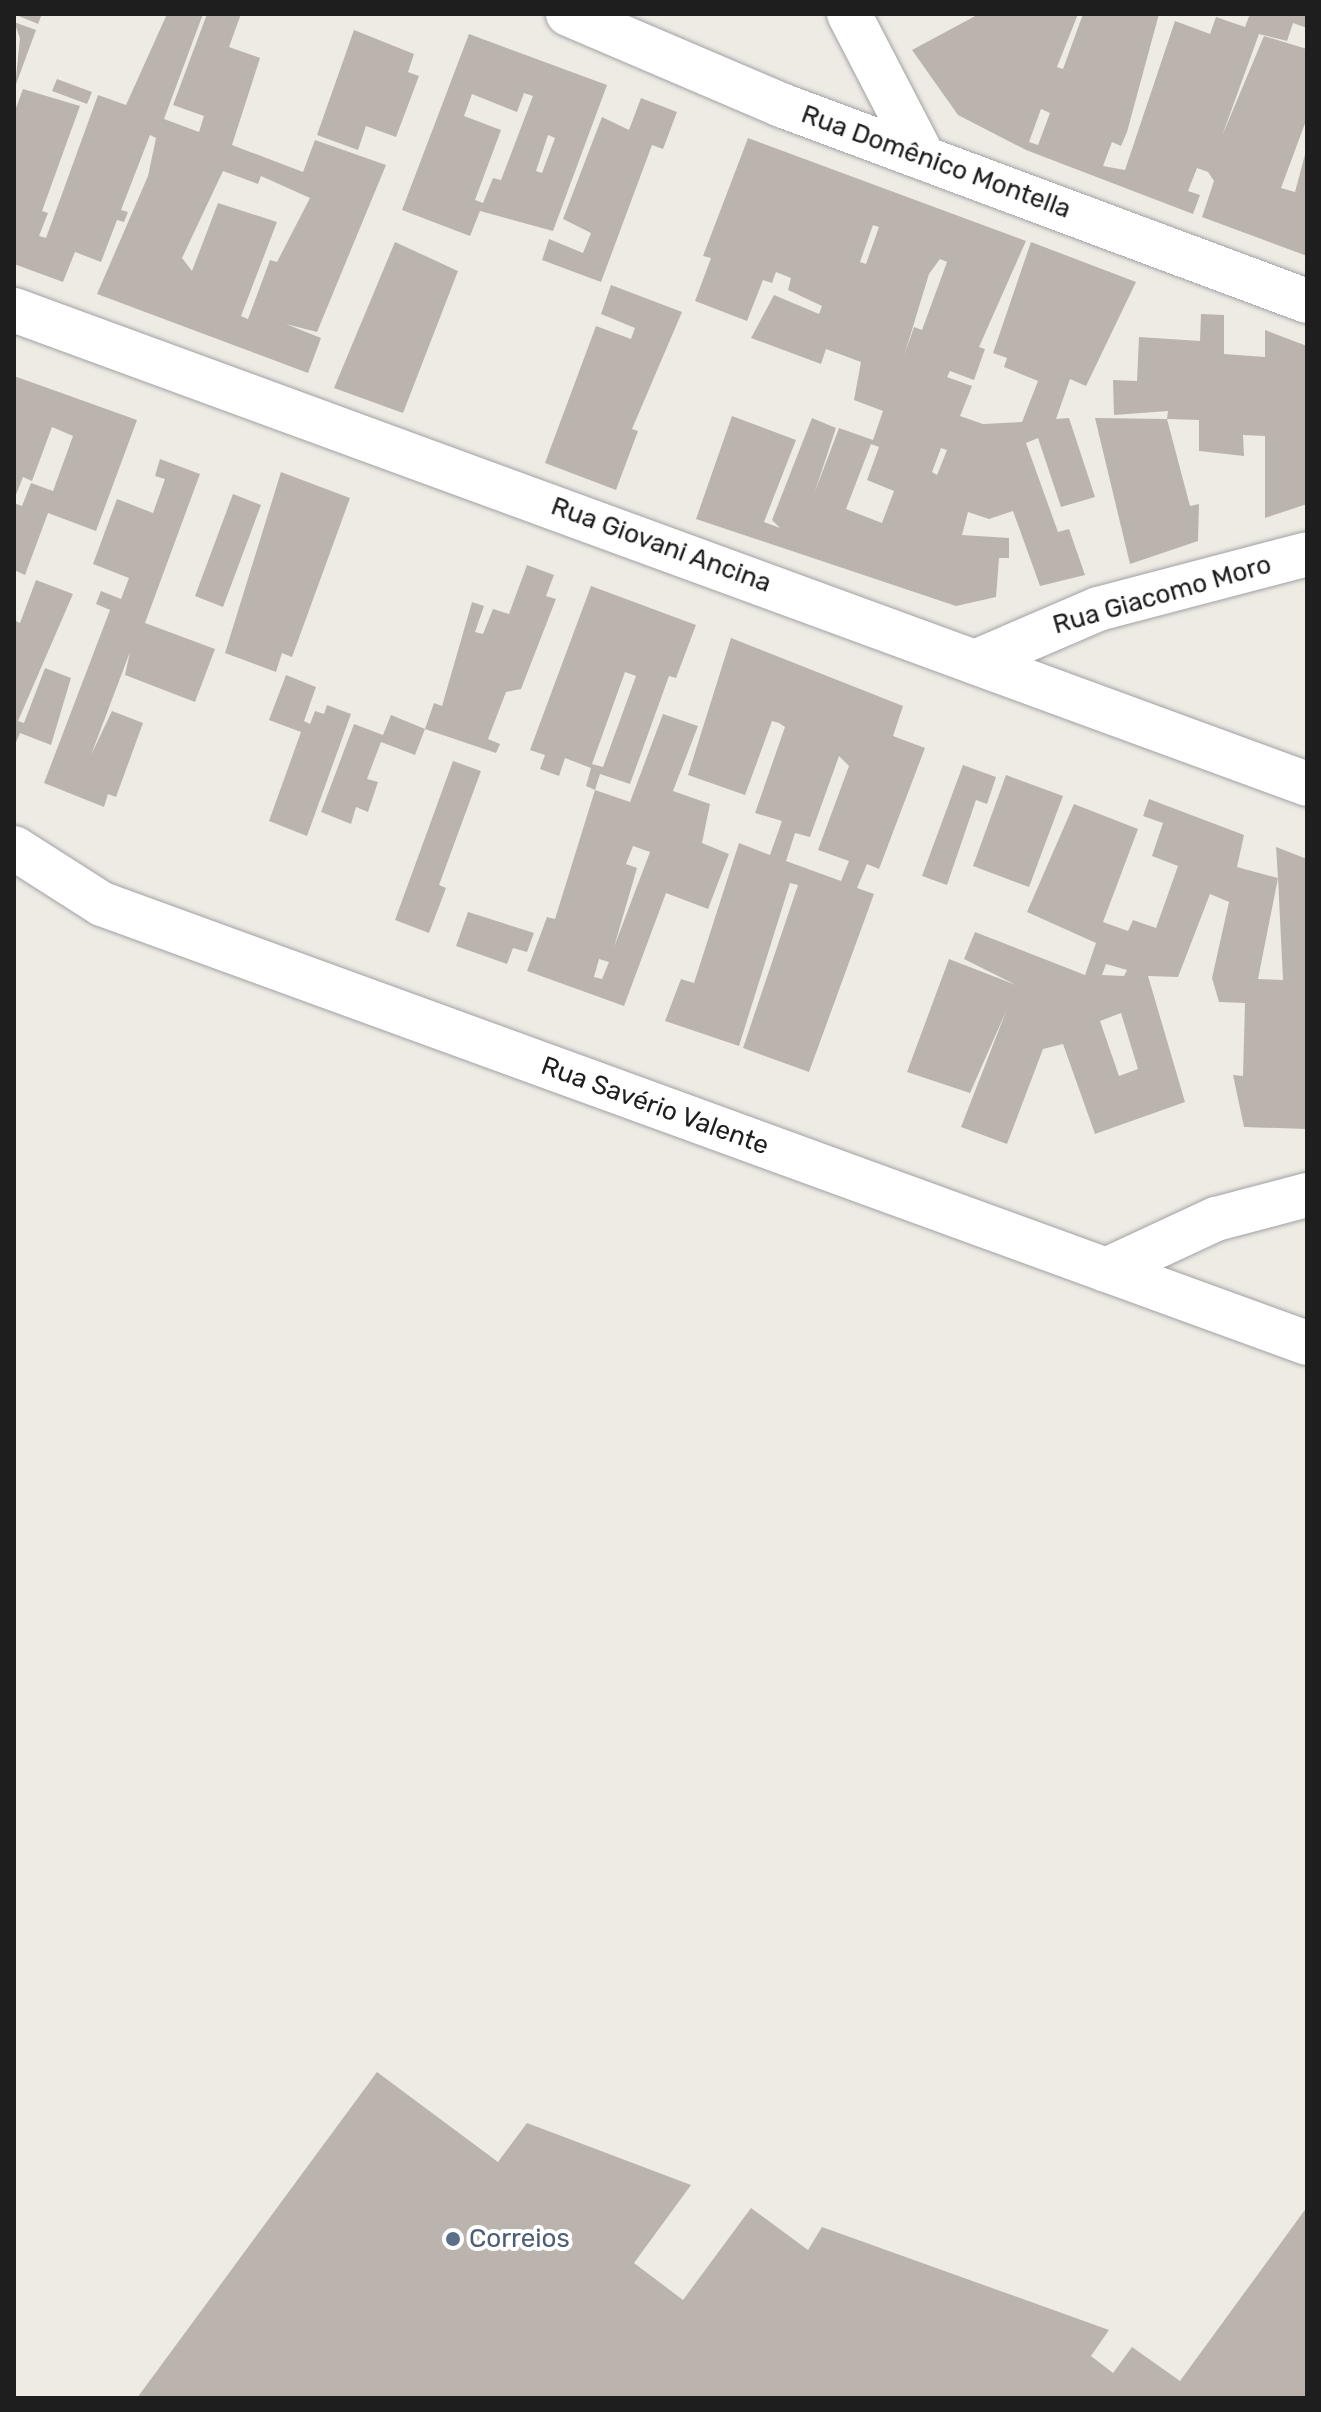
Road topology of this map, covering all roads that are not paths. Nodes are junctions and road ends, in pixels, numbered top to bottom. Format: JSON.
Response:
{"nodes":[{"id":1,"x":568,"y":14,"type":"edge"},
{"id":2,"x":849,"y":14,"type":"edge"},
{"id":3,"x":922,"y":155,"type":"junction"},
{"id":4,"x":1307,"y":301,"type":"edge"},
{"id":5,"x":14,"y":310,"type":"edge"},
{"id":6,"x":1307,"y":554,"type":"edge"},
{"id":7,"x":975,"y":662,"type":"junction"},
{"id":8,"x":1307,"y":784,"type":"edge"},
{"id":9,"x":14,"y":848,"type":"edge"},
{"id":10,"x":1307,"y":1195,"type":"edge"},
{"id":11,"x":1106,"y":1270,"type":"junction"},
{"id":12,"x":1307,"y":1343,"type":"edge"}],
"edges":[{"from":1,"to":3,"type":"street","name":"Rua Domênico Montella"},
{"from":2,"to":3,"type":"street"},
{"from":3,"to":4,"type":"street","name":"Rua Domênico Montella"},
{"from":5,"to":7,"type":"street","name":"Rua Giovani Ancina"},
{"from":6,"to":7,"type":"street","name":"Rua Giacomo Moro"},
{"from":7,"to":8,"type":"street","name":"Rua Giovani Ancina"},
{"from":9,"to":11,"type":"street","name":"Rua Savério Valente"},
{"from":10,"to":11,"type":"street"},
{"from":11,"to":12,"type":"street","name":"Rua Savério Valente"}]}
